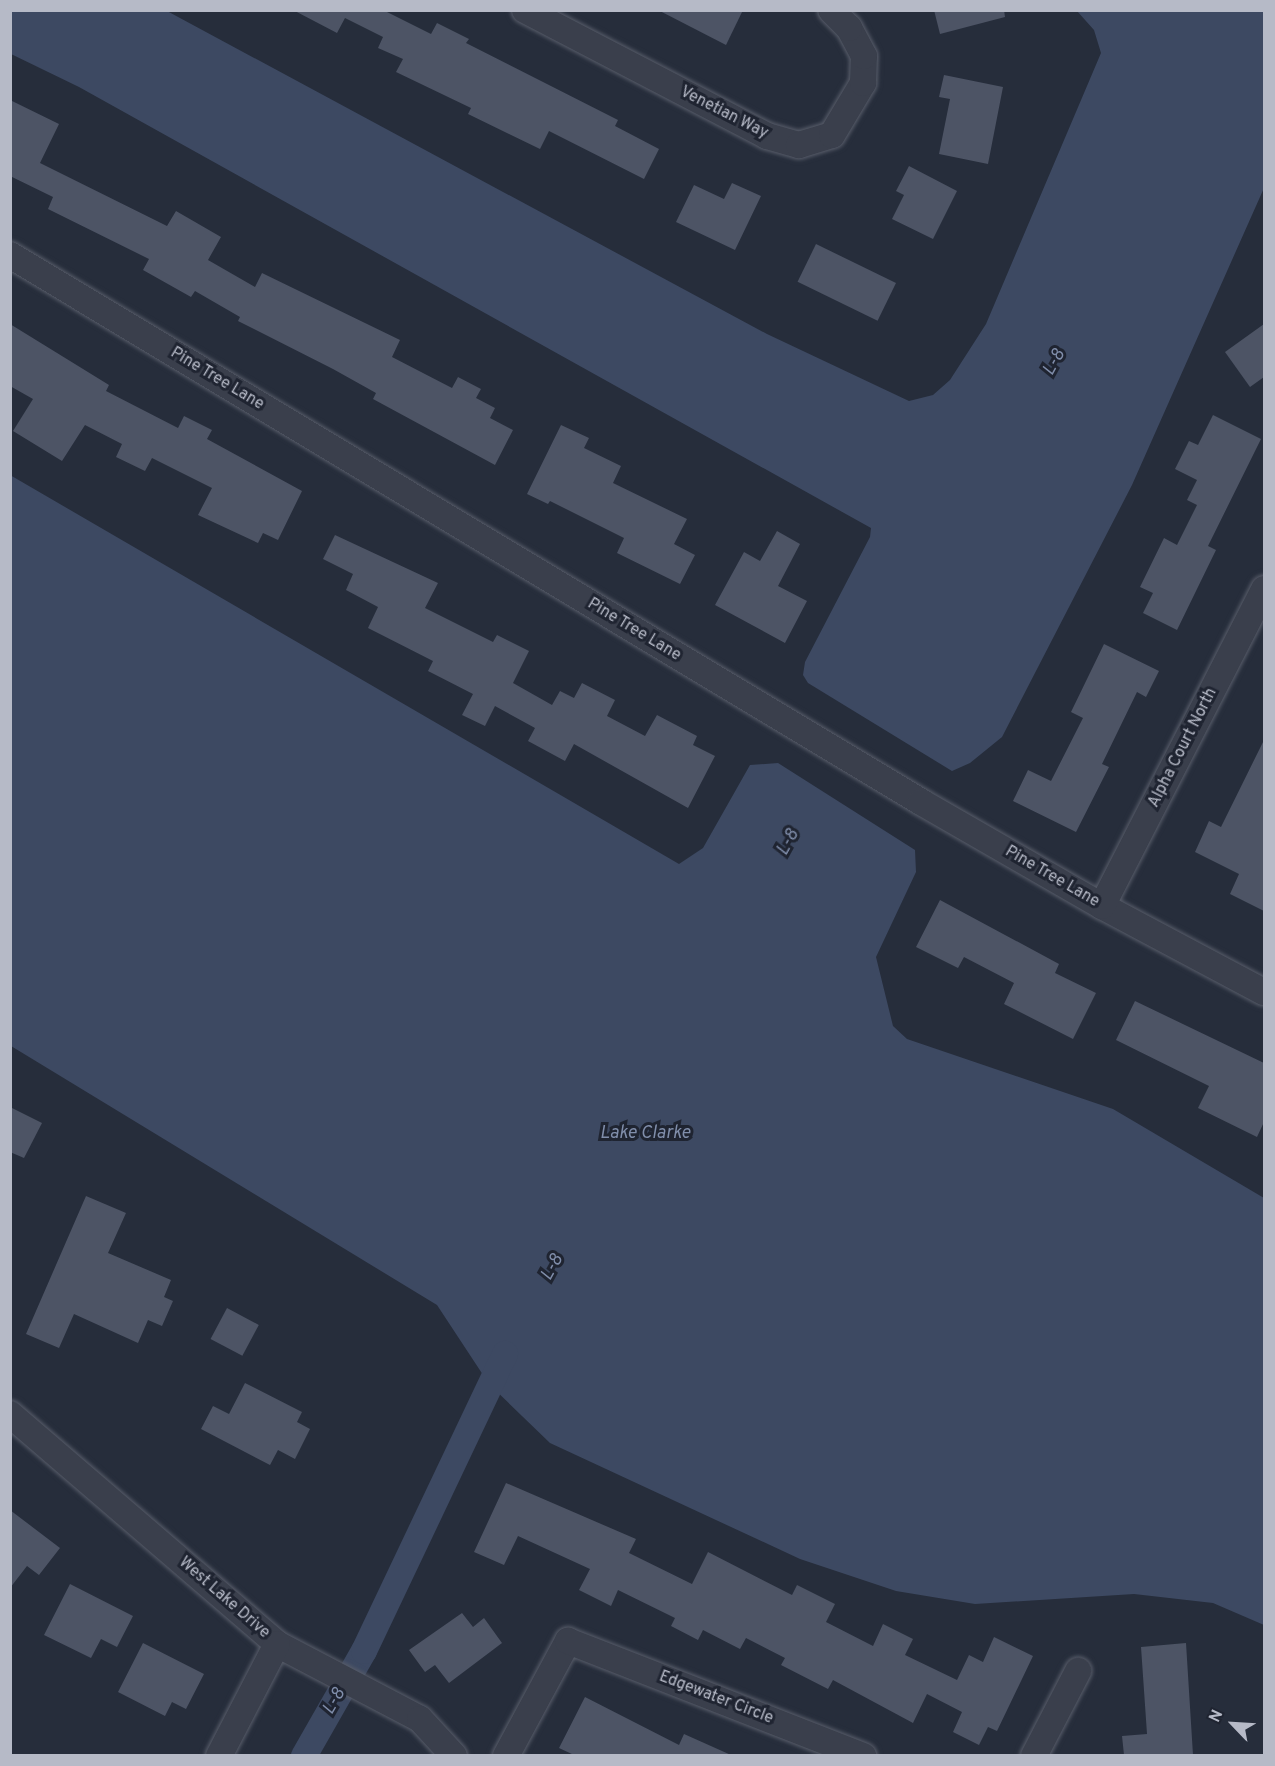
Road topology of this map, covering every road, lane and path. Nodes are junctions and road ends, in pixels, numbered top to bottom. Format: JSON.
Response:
{"nodes":[{"id":1,"x":525,"y":10,"type":"edge"},
{"id":2,"x":831,"y":10,"type":"edge"},
{"id":3,"x":10,"y":255,"type":"edge"},
{"id":4,"x":1264,"y":590,"type":"edge"},
{"id":5,"x":1102,"y":906,"type":"junction"},
{"id":6,"x":1264,"y":992,"type":"edge"},
{"id":7,"x":10,"y":1414,"type":"edge"},
{"id":8,"x":278,"y":1644,"type":"junction"},
{"id":9,"x":1078,"y":1671,"type":"dead end"},
{"id":10,"x":219,"y":1755,"type":"edge"},
{"id":11,"x":454,"y":1755,"type":"edge"},
{"id":12,"x":506,"y":1755,"type":"edge"},
{"id":13,"x":863,"y":1755,"type":"edge"},
{"id":14,"x":1034,"y":1755,"type":"edge"}],
"edges":[{"from":1,"to":2,"type":"street","name":"Venetian Way"},
{"from":3,"to":5,"type":"street","name":"Pine Tree Lane"},
{"from":4,"to":5,"type":"street","name":"Alpha Court North"},
{"from":5,"to":6,"type":"street","name":"Pine Tree Lane"},
{"from":7,"to":8,"type":"street","name":"West Lake Drive"},
{"from":8,"to":10,"type":"street"},
{"from":8,"to":11,"type":"street","name":"West Lake Drive"},
{"from":9,"to":14,"type":"street"},
{"from":12,"to":13,"type":"street","name":"Edgewater Circle"}]}
